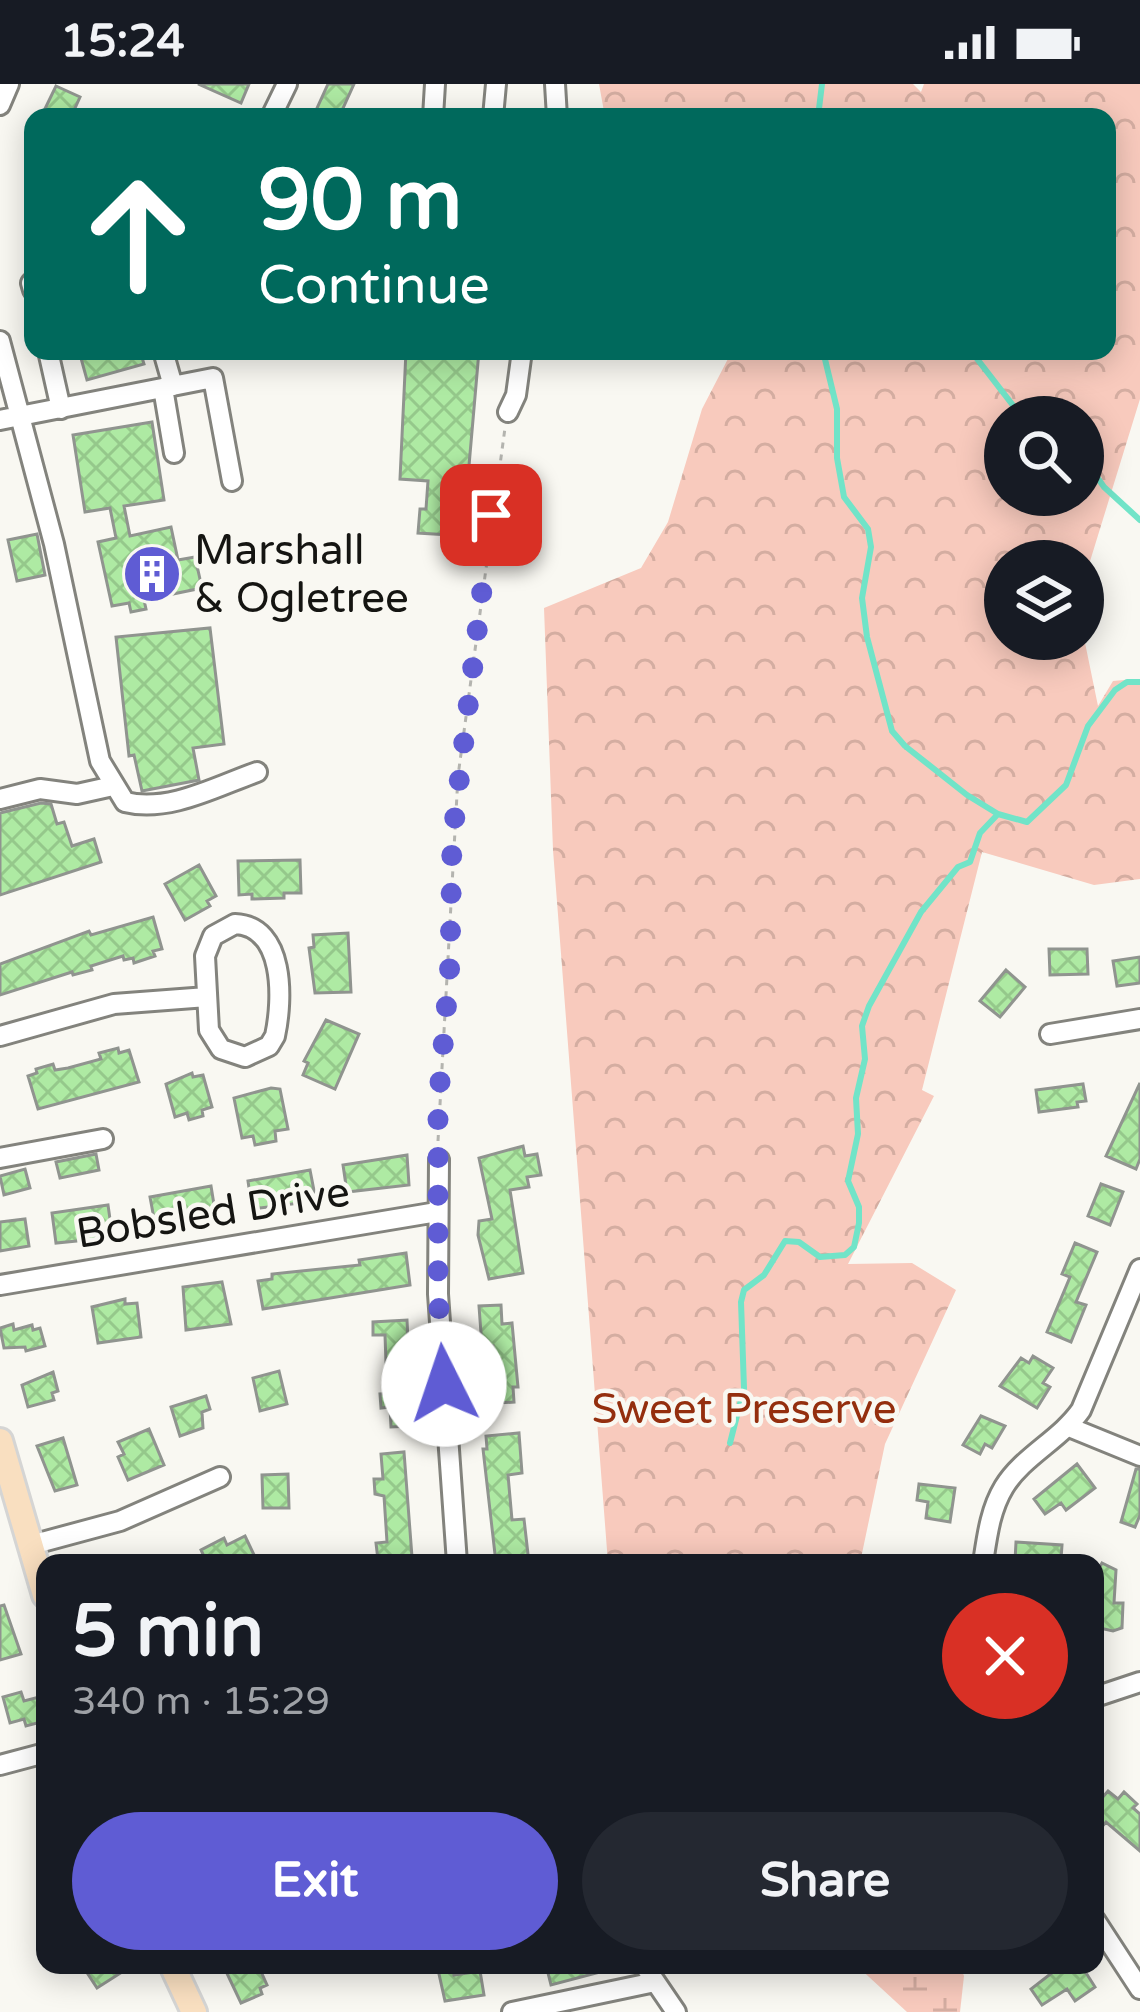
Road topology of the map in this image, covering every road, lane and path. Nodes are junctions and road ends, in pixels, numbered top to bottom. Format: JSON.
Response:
{"nodes":[{"id":1,"x":10,"y":84,"type":"edge"},
{"id":2,"x":0,"y":105,"type":"edge"},
{"id":3,"x":0,"y":341,"type":"edge"},
{"id":4,"x":50,"y":360,"type":"edge"},
{"id":5,"x":164,"y":360,"type":"edge"},
{"id":6,"x":521,"y":360,"type":"edge"},
{"id":7,"x":168,"y":387,"type":"junction"},
{"id":8,"x":62,"y":409,"type":"junction"},
{"id":9,"x":508,"y":412,"type":"joint"},
{"id":10,"x":10,"y":418,"type":"edge"},
{"id":11,"x":174,"y":453,"type":"dead end"},
{"id":12,"x":232,"y":481,"type":"dead end"},
{"id":13,"x":257,"y":772,"type":"dead end"},
{"id":14,"x":113,"y":786,"type":"junction"},
{"id":15,"x":0,"y":799,"type":"edge"},
{"id":16,"x":207,"y":997,"type":"junction"},
{"id":17,"x":1140,"y":1019,"type":"edge"},
{"id":18,"x":1050,"y":1034,"type":"dead end"},
{"id":19,"x":0,"y":1036,"type":"edge"},
{"id":20,"x":103,"y":1139,"type":"dead end"},
{"id":21,"x":0,"y":1158,"type":"edge"},
{"id":22,"x":439,"y":1160,"type":"joint"},
{"id":23,"x":437,"y":1213,"type":"junction"},
{"id":24,"x":1140,"y":1269,"type":"edge"},
{"id":25,"x":0,"y":1285,"type":"edge"},
{"id":26,"x":1069,"y":1427,"type":"junction"},
{"id":27,"x":0,"y":1442,"type":"edge"},
{"id":28,"x":1140,"y":1456,"type":"edge"},
{"id":29,"x":220,"y":1477,"type":"dead end"},
{"id":30,"x":31,"y":1545,"type":"junction"},
{"id":31,"x":456,"y":1554,"type":"edge"},
{"id":32,"x":985,"y":1554,"type":"edge"},
{"id":33,"x":36,"y":1563,"type":"edge"},
{"id":34,"x":1140,"y":1682,"type":"edge"},
{"id":35,"x":1104,"y":1694,"type":"edge"},
{"id":36,"x":36,"y":1755,"type":"edge"},
{"id":37,"x":0,"y":1765,"type":"edge"},
{"id":38,"x":1104,"y":1934,"type":"edge"},
{"id":39,"x":176,"y":1974,"type":"edge"},
{"id":40,"x":645,"y":1974,"type":"edge"},
{"id":41,"x":650,"y":1974,"type":"edge"},
{"id":42,"x":1140,"y":1989,"type":"edge"},
{"id":43,"x":194,"y":2012,"type":"edge"},
{"id":44,"x":512,"y":2012,"type":"edge"},
{"id":45,"x":676,"y":2012,"type":"edge"}],
"edges":[{"from":1,"to":2,"type":"street"},
{"from":3,"to":10,"type":"street"},
{"from":4,"to":8,"type":"street"},
{"from":5,"to":7,"type":"street"},
{"from":6,"to":9,"type":"street"},
{"from":7,"to":8,"type":"street"},
{"from":7,"to":11,"type":"street"},
{"from":7,"to":12,"type":"street"},
{"from":8,"to":10,"type":"street"},
{"from":9,"to":22,"type":"path"},
{"from":10,"to":14,"type":"street"},
{"from":13,"to":14,"type":"street"},
{"from":14,"to":15,"type":"street"},
{"from":16,"to":16,"type":"street"},
{"from":16,"to":19,"type":"street"},
{"from":17,"to":18,"type":"street"},
{"from":20,"to":21,"type":"street"},
{"from":22,"to":23,"type":"street"},
{"from":23,"to":25,"type":"street","name":"Bobsled Drive"},
{"from":23,"to":31,"type":"street"},
{"from":24,"to":26,"type":"street"},
{"from":26,"to":28,"type":"street"},
{"from":26,"to":32,"type":"street"},
{"from":27,"to":30,"type":"main road"},
{"from":29,"to":30,"type":"street"},
{"from":30,"to":33,"type":"main road"},
{"from":34,"to":35,"type":"street"},
{"from":36,"to":37,"type":"street"},
{"from":38,"to":42,"type":"street"},
{"from":39,"to":43,"type":"main road"},
{"from":40,"to":44,"type":"street"},
{"from":41,"to":45,"type":"street"}]}
